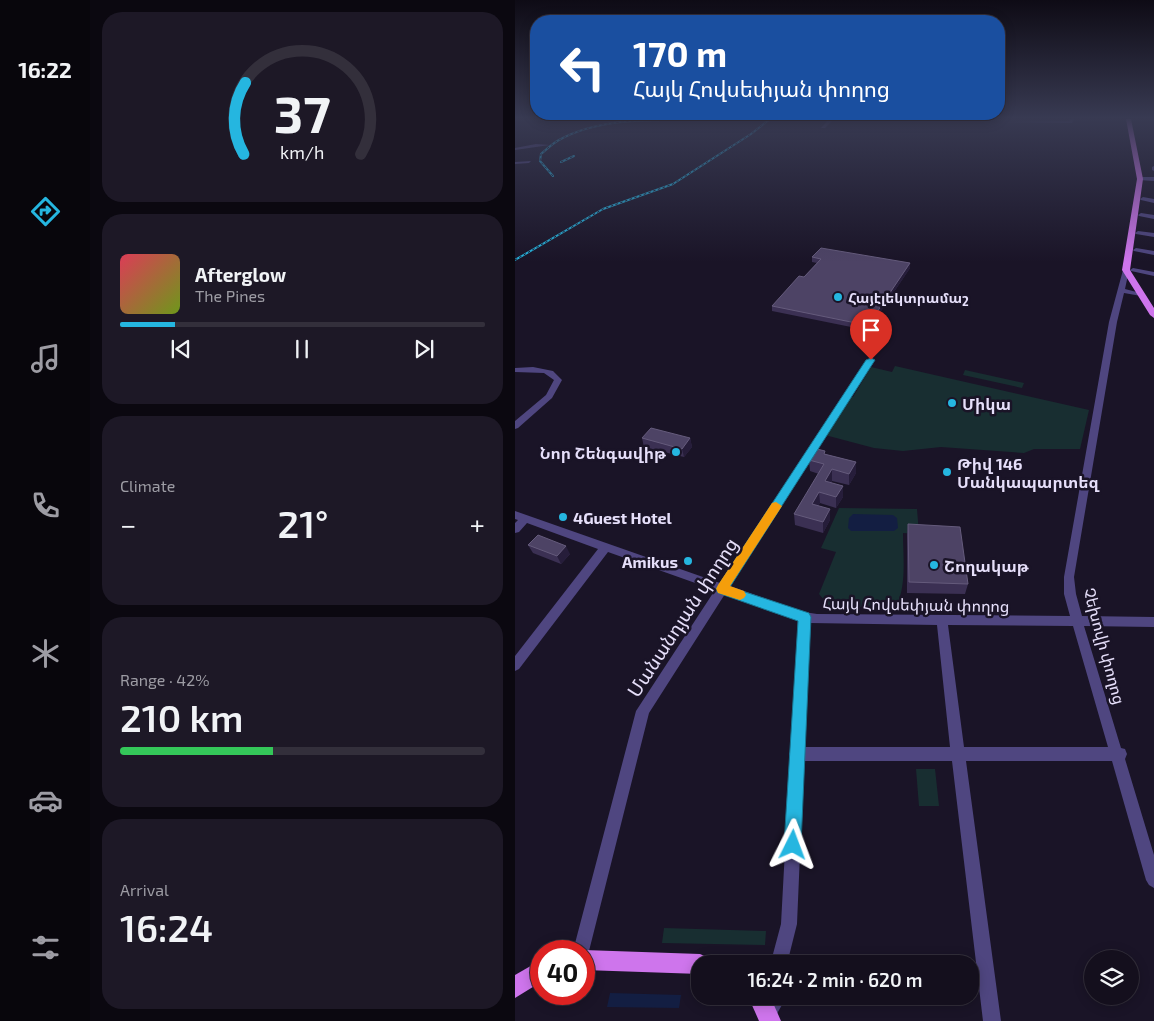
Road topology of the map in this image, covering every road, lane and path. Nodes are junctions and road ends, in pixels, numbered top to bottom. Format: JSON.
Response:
{"nodes":[{"id":1,"x":1143,"y":167,"type":"edge"},
{"id":2,"x":1149,"y":180,"type":"edge"},
{"id":3,"x":1143,"y":199,"type":"junction"},
{"id":4,"x":1154,"y":201,"type":"edge"},
{"id":5,"x":1141,"y":215,"type":"junction"},
{"id":6,"x":1154,"y":217,"type":"edge"},
{"id":7,"x":1138,"y":232,"type":"junction"},
{"id":8,"x":1154,"y":235,"type":"edge"},
{"id":9,"x":1136,"y":250,"type":"junction"},
{"id":10,"x":1154,"y":253,"type":"edge"},
{"id":11,"x":1131,"y":274,"type":"junction"},
{"id":12,"x":1154,"y":274,"type":"edge"},
{"id":13,"x":1123,"y":291,"type":"junction"},
{"id":14,"x":1141,"y":294,"type":"junction"},
{"id":15,"x":1154,"y":304,"type":"edge"},
{"id":16,"x":1154,"y":315,"type":"edge"},
{"id":17,"x":871,"y":360,"type":"dead end"},
{"id":18,"x":515,"y":370,"type":"edge"},
{"id":19,"x":515,"y":426,"type":"edge"},
{"id":20,"x":520,"y":517,"type":"edge"},
{"id":21,"x":515,"y":529,"type":"edge"},
{"id":22,"x":605,"y":548,"type":"junction"},
{"id":23,"x":722,"y":589,"type":"junction"},
{"id":24,"x":805,"y":617,"type":"junction"},
{"id":25,"x":941,"y":620,"type":"junction"},
{"id":26,"x":1079,"y":622,"type":"junction"},
{"id":27,"x":1154,"y":622,"type":"edge"},
{"id":28,"x":515,"y":665,"type":"edge"},
{"id":29,"x":796,"y":754,"type":"junction"},
{"id":30,"x":958,"y":754,"type":"junction"},
{"id":31,"x":1119,"y":754,"type":"junction"},
{"id":32,"x":1154,"y":867,"type":"edge"},
{"id":33,"x":1154,"y":880,"type":"edge"},
{"id":34,"x":584,"y":940,"type":"edge"},
{"id":35,"x":781,"y":955,"type":"edge"},
{"id":36,"x":595,"y":960,"type":"edge"},
{"id":37,"x":691,"y":964,"type":"edge"},
{"id":38,"x":530,"y":977,"type":"edge"},
{"id":39,"x":515,"y":987,"type":"edge"},
{"id":40,"x":992,"y":1021,"type":"edge"}],
"edges":[{"from":1,"to":2,"type":"main road"},
{"from":2,"to":3,"type":"main road"},
{"from":2,"to":11,"type":"main road"},
{"from":3,"to":4,"type":"street"},
{"from":3,"to":5,"type":"main road"},
{"from":5,"to":6,"type":"street"},
{"from":5,"to":7,"type":"main road"},
{"from":7,"to":8,"type":"street"},
{"from":7,"to":9,"type":"main road"},
{"from":9,"to":10,"type":"street"},
{"from":9,"to":11,"type":"main road"},
{"from":11,"to":12,"type":"street"},
{"from":11,"to":13,"type":"street","name":"Չեխովի փողոց"},
{"from":11,"to":14,"type":"main road"},
{"from":11,"to":15,"type":"main road"},
{"from":11,"to":26,"type":"street","name":"Չեխովի փողոց"},
{"from":13,"to":14,"type":"street"},
{"from":13,"to":26,"type":"street","name":"Չեխովի փողոց"},
{"from":14,"to":16,"type":"main road"},
{"from":17,"to":23,"type":"street","name":"Մանանդյան փողոց"},
{"from":18,"to":19,"type":"street"},
{"from":20,"to":21,"type":"street"},
{"from":20,"to":22,"type":"street","name":"Հայկ Հովսեփյան փողոց"},
{"from":22,"to":23,"type":"street","name":"Հայկ Հովսեփյան փողոց"},
{"from":22,"to":28,"type":"street"},
{"from":23,"to":24,"type":"street","name":"Հայկ Հովսեփյան փողոց"},
{"from":23,"to":34,"type":"street","name":"Մանանդյան փողոց"},
{"from":24,"to":25,"type":"street","name":"Հայկ Հովսեփյան փողոց"},
{"from":24,"to":29,"type":"street"},
{"from":25,"to":26,"type":"street","name":"Հայկ Հովսեփյան փողոց"},
{"from":25,"to":30,"type":"street"},
{"from":26,"to":27,"type":"street","name":"Հայկ Հովսեփյան փողոց"},
{"from":26,"to":31,"type":"street","name":"Չեխովի փողոց"},
{"from":29,"to":30,"type":"street"},
{"from":29,"to":35,"type":"street"},
{"from":30,"to":31,"type":"street"},
{"from":30,"to":40,"type":"street"},
{"from":31,"to":32,"type":"street","name":"Չեխովի փողոց"},
{"from":31,"to":33,"type":"street","name":"Չեխովի փողոց"},
{"from":36,"to":37,"type":"main road"},
{"from":38,"to":39,"type":"main road"}]}
